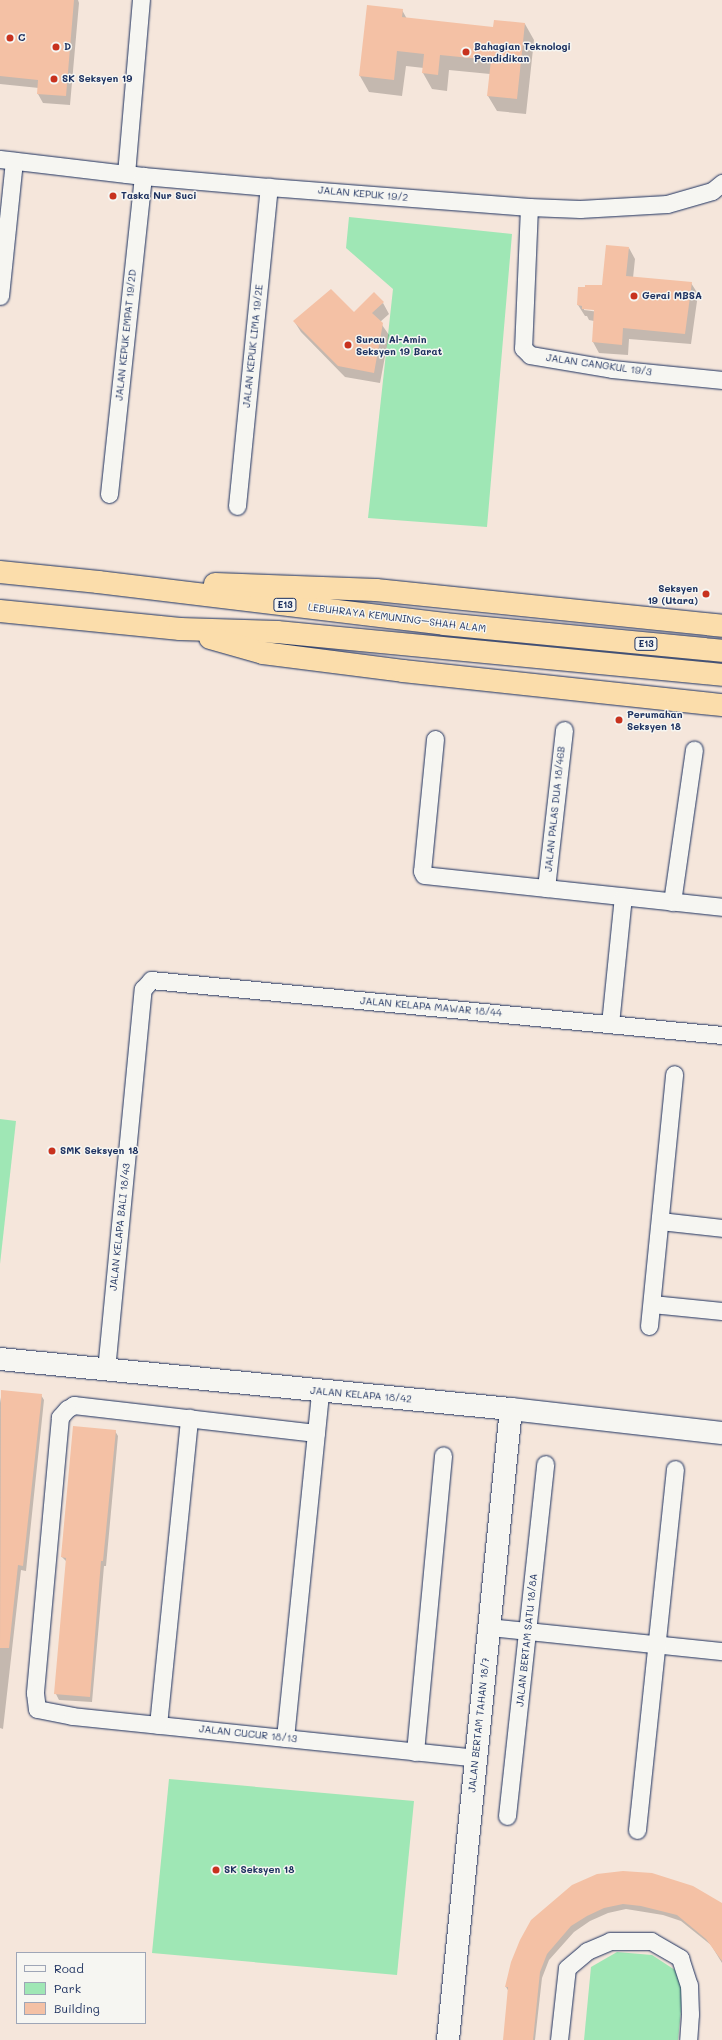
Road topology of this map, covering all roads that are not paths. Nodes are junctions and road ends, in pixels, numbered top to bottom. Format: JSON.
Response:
{"nodes":[{"id":1,"x":141,"y":0,"type":"edge"},
{"id":2,"x":7,"y":160,"type":"edge"},
{"id":3,"x":134,"y":175,"type":"junction"},
{"id":4,"x":722,"y":183,"type":"edge"},
{"id":5,"x":269,"y":187,"type":"junction"},
{"id":6,"x":529,"y":207,"type":"junction"},
{"id":7,"x":0,"y":296,"type":"edge"},
{"id":8,"x":722,"y":380,"type":"edge"},
{"id":9,"x":109,"y":494,"type":"dead end"},
{"id":10,"x":237,"y":506,"type":"dead end"},
{"id":11,"x":0,"y":572,"type":"edge"},
{"id":12,"x":98,"y":582,"type":"junction"},
{"id":13,"x":0,"y":611,"type":"edge"},
{"id":14,"x":722,"y":626,"type":"edge"},
{"id":15,"x":180,"y":629,"type":"junction"},
{"id":16,"x":722,"y":651,"type":"edge"},
{"id":17,"x":722,"y":675,"type":"edge"},
{"id":18,"x":722,"y":705,"type":"edge"},
{"id":19,"x":564,"y":730,"type":"dead end"},
{"id":20,"x":435,"y":739,"type":"dead end"},
{"id":21,"x":694,"y":750,"type":"dead end"},
{"id":22,"x":546,"y":888,"type":"junction"},
{"id":23,"x":623,"y":897,"type":"junction"},
{"id":24,"x":672,"y":902,"type":"junction"},
{"id":25,"x":722,"y":907,"type":"edge"},
{"id":26,"x":143,"y":989,"type":"joint"},
{"id":27,"x":610,"y":1024,"type":"junction"},
{"id":28,"x":722,"y":1035,"type":"edge"},
{"id":29,"x":674,"y":1074,"type":"dead end"},
{"id":30,"x":660,"y":1222,"type":"junction"},
{"id":31,"x":722,"y":1228,"type":"edge"},
{"id":32,"x":652,"y":1304,"type":"junction"},
{"id":33,"x":722,"y":1311,"type":"edge"},
{"id":34,"x":649,"y":1326,"type":"dead end"},
{"id":35,"x":0,"y":1359,"type":"edge"},
{"id":36,"x":106,"y":1370,"type":"junction"},
{"id":37,"x":320,"y":1392,"type":"junction"},
{"id":38,"x":511,"y":1409,"type":"junction"},
{"id":39,"x":189,"y":1418,"type":"junction"},
{"id":40,"x":316,"y":1432,"type":"junction"},
{"id":41,"x":722,"y":1432,"type":"edge"},
{"id":42,"x":444,"y":1455,"type":"dead end"},
{"id":43,"x":545,"y":1464,"type":"dead end"},
{"id":44,"x":674,"y":1469,"type":"dead end"},
{"id":45,"x":489,"y":1627,"type":"junction"},
{"id":46,"x":528,"y":1629,"type":"junction"},
{"id":47,"x":656,"y":1644,"type":"junction"},
{"id":48,"x":722,"y":1651,"type":"edge"},
{"id":49,"x":158,"y":1725,"type":"junction"},
{"id":50,"x":285,"y":1738,"type":"junction"},
{"id":51,"x":415,"y":1752,"type":"junction"},
{"id":52,"x":476,"y":1758,"type":"junction"},
{"id":53,"x":507,"y":1816,"type":"dead end"},
{"id":54,"x":637,"y":1830,"type":"dead end"},
{"id":55,"x":448,"y":2040,"type":"edge"},
{"id":56,"x":559,"y":2040,"type":"edge"},
{"id":57,"x":688,"y":2040,"type":"edge"}],
"edges":[{"from":1,"to":3,"type":"street","name":"JALAN KEPUK EMPAT 19/2D"},
{"from":2,"to":3,"type":"street","name":"JALAN KEPUK 19/2"},
{"from":2,"to":7,"type":"street"},
{"from":3,"to":5,"type":"street","name":"JALAN KEPUK 19/2"},
{"from":3,"to":9,"type":"street","name":"JALAN KEPUK EMPAT 19/2D"},
{"from":4,"to":6,"type":"street","name":"JALAN KEPUK 19/2"},
{"from":5,"to":6,"type":"street","name":"JALAN KEPUK 19/2"},
{"from":5,"to":10,"type":"street","name":"JALAN KEPUK LIMA 19/2E"},
{"from":6,"to":8,"type":"street","name":"JALAN CANGKUL 19/3"},
{"from":11,"to":12,"type":"highway","name":"LEBUHRAYA KEMUNING–SHAH ALAM","number":"E13"},
{"from":12,"to":14,"type":"highway"},
{"from":12,"to":16,"type":"highway","name":"LEBUHRAYA KEMUNING–SHAH ALAM","number":"E13"},
{"from":13,"to":15,"type":"highway"},
{"from":15,"to":17,"type":"highway"},
{"from":15,"to":18,"type":"highway"},
{"from":19,"to":22,"type":"street","name":"JALAN PALAS DUA 18/46B"},
{"from":20,"to":22,"type":"street"},
{"from":21,"to":24,"type":"street"},
{"from":22,"to":23,"type":"street"},
{"from":23,"to":24,"type":"street"},
{"from":23,"to":27,"type":"street"},
{"from":24,"to":25,"type":"street"},
{"from":26,"to":27,"type":"street","name":"JALAN KELAPA MAWAR 18/44"},
{"from":26,"to":36,"type":"street","name":"JALAN KELAPA BALI 18/43"},
{"from":27,"to":28,"type":"street","name":"JALAN KELAPA MAWAR 18/44"},
{"from":29,"to":30,"type":"street"},
{"from":30,"to":31,"type":"street"},
{"from":30,"to":32,"type":"street"},
{"from":32,"to":33,"type":"street"},
{"from":32,"to":34,"type":"street"},
{"from":35,"to":36,"type":"street","name":"JALAN KELAPA 18/42"},
{"from":36,"to":37,"type":"street","name":"JALAN KELAPA 18/42"},
{"from":37,"to":38,"type":"street","name":"JALAN KELAPA 18/42"},
{"from":37,"to":40,"type":"street"},
{"from":38,"to":41,"type":"street","name":"JALAN KELAPA 18/42"},
{"from":38,"to":45,"type":"street","name":"JALAN BERTAM TAHAN 18/7"},
{"from":39,"to":40,"type":"street"},
{"from":39,"to":49,"type":"street"},
{"from":39,"to":49,"type":"street","name":"JALAN CUCUR 18/13"},
{"from":40,"to":50,"type":"street"},
{"from":42,"to":51,"type":"street"},
{"from":43,"to":46,"type":"street","name":"JALAN BERTAM SATU 18/8A"},
{"from":44,"to":47,"type":"street"},
{"from":45,"to":46,"type":"street"},
{"from":45,"to":52,"type":"street","name":"JALAN BERTAM TAHAN 18/7"},
{"from":46,"to":47,"type":"street"},
{"from":46,"to":53,"type":"street","name":"JALAN BERTAM SATU 18/8A"},
{"from":47,"to":48,"type":"street"},
{"from":47,"to":54,"type":"street"},
{"from":49,"to":50,"type":"street","name":"JALAN CUCUR 18/13"},
{"from":50,"to":51,"type":"street","name":"JALAN CUCUR 18/13"},
{"from":51,"to":52,"type":"street","name":"JALAN CUCUR 18/13"},
{"from":52,"to":55,"type":"street","name":"JALAN BERTAM TAHAN 18/7"},
{"from":56,"to":57,"type":"street"}]}
